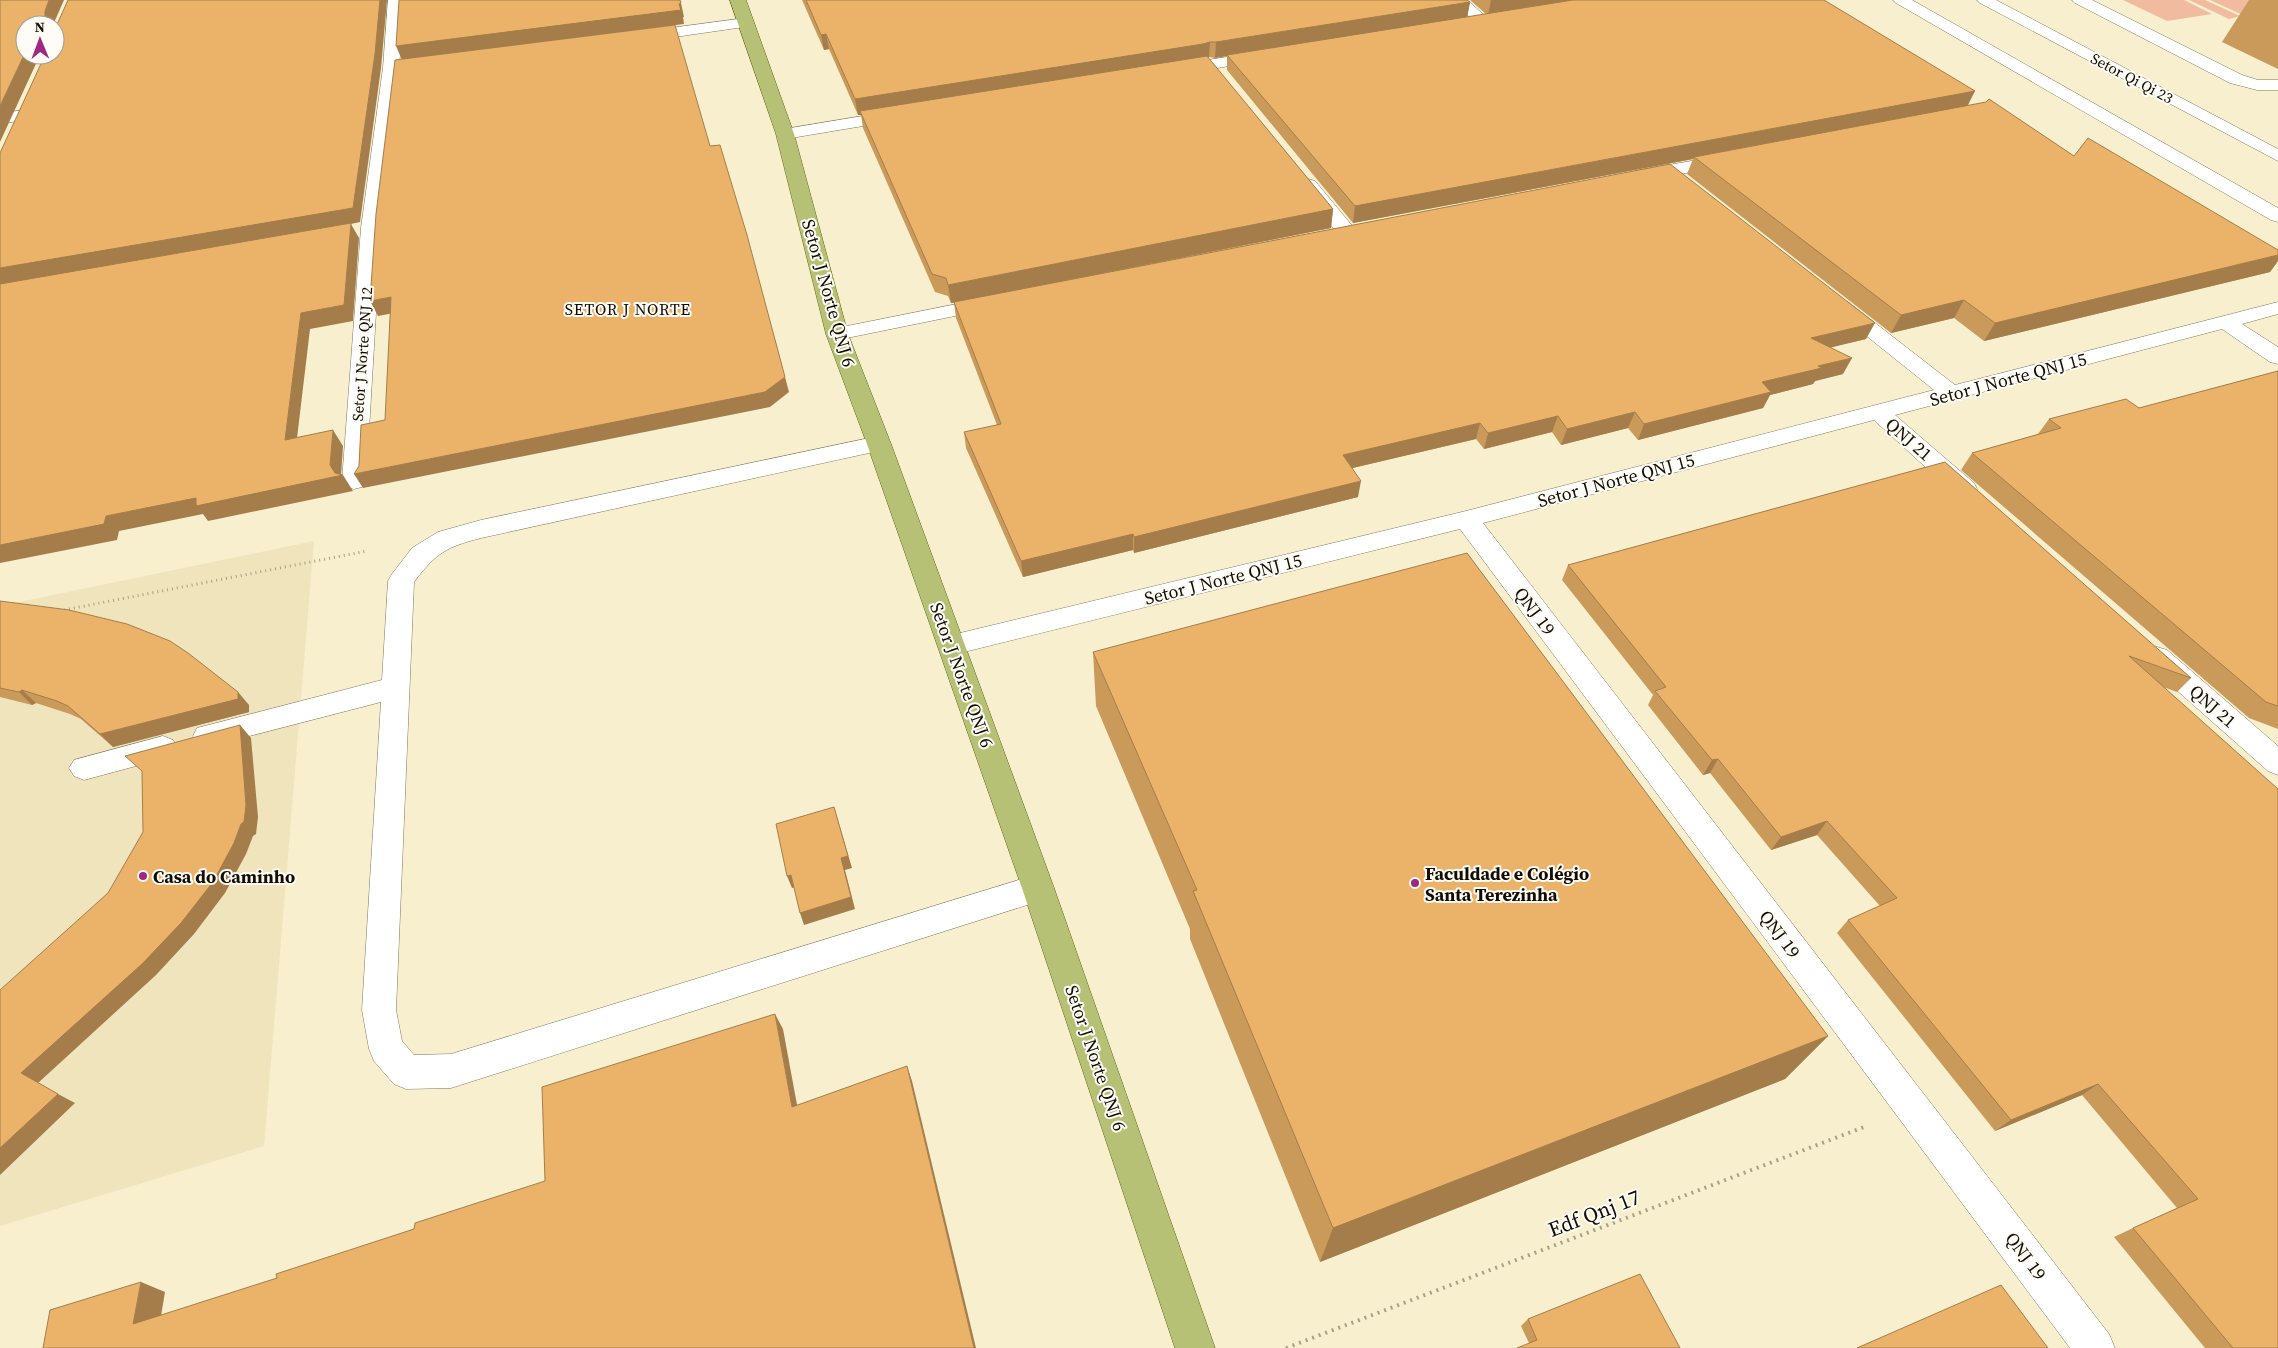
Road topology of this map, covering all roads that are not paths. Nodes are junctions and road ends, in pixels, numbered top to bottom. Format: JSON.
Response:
{"nodes":[{"id":1,"x":396,"y":0,"type":"edge"},
{"id":2,"x":1458,"y":0,"type":"edge"},
{"id":3,"x":1902,"y":0,"type":"edge"},
{"id":4,"x":1985,"y":0,"type":"edge"},
{"id":5,"x":2080,"y":0,"type":"edge"},
{"id":6,"x":742,"y":12,"type":"edge"},
{"id":7,"x":1504,"y":19,"type":"edge"},
{"id":8,"x":1484,"y":22,"type":"junction"},
{"id":9,"x":1464,"y":25,"type":"edge"},
{"id":10,"x":627,"y":38,"type":"edge"},
{"id":11,"x":1278,"y":54,"type":"edge"},
{"id":12,"x":1210,"y":64,"type":"junction"},
{"id":13,"x":410,"y":66,"type":"edge"},
{"id":14,"x":391,"y":68,"type":"junction"},
{"id":15,"x":1162,"y":72,"type":"edge"},
{"id":16,"x":1222,"y":80,"type":"edge"},
{"id":17,"x":2278,"y":85,"type":"edge"},
{"id":18,"x":31,"y":98,"type":"edge"},
{"id":19,"x":910,"y":113,"type":"edge"},
{"id":20,"x":23,"y":115,"type":"junction"},
{"id":21,"x":0,"y":118,"type":"edge"},
{"id":22,"x":15,"y":133,"type":"edge"},
{"id":23,"x":785,"y":134,"type":"junction"},
{"id":24,"x":1747,"y":156,"type":"edge"},
{"id":25,"x":2278,"y":156,"type":"edge"},
{"id":26,"x":1297,"y":171,"type":"edge"},
{"id":27,"x":1669,"y":171,"type":"junction"},
{"id":28,"x":1620,"y":180,"type":"edge"},
{"id":29,"x":1692,"y":189,"type":"edge"},
{"id":30,"x":2278,"y":216,"type":"edge"},
{"id":31,"x":370,"y":228,"type":"junction"},
{"id":32,"x":1366,"y":228,"type":"edge"},
{"id":33,"x":351,"y":232,"type":"edge"},
{"id":34,"x":1347,"y":232,"type":"junction"},
{"id":35,"x":1328,"y":236,"type":"edge"},
{"id":36,"x":1830,"y":297,"type":"edge"},
{"id":37,"x":1010,"y":299,"type":"edge"},
{"id":38,"x":2278,"y":308,"type":"edge"},
{"id":39,"x":2224,"y":322,"type":"junction"},
{"id":40,"x":837,"y":334,"type":"junction"},
{"id":41,"x":2278,"y":357,"type":"edge"},
{"id":42,"x":1952,"y":393,"type":"junction"},
{"id":43,"x":1878,"y":412,"type":"junction"},
{"id":44,"x":879,"y":444,"type":"junction"},
{"id":45,"x":354,"y":481,"type":"edge"},
{"id":46,"x":1983,"y":505,"type":"edge"},
{"id":47,"x":1466,"y":519,"type":"junction"},
{"id":48,"x":2141,"y":643,"type":"edge"},
{"id":49,"x":952,"y":645,"type":"junction"},
{"id":50,"x":396,"y":687,"type":"junction"},
{"id":51,"x":2278,"y":763,"type":"edge"},
{"id":52,"x":84,"y":768,"type":"dead end"},
{"id":53,"x":1038,"y":888,"type":"junction"},
{"id":54,"x":1195,"y":1348,"type":"edge"},
{"id":55,"x":2095,"y":1348,"type":"edge"}],
"edges":[{"from":1,"to":14,"type":"street","name":"Setor J Norte QNJ 12"},
{"from":2,"to":8,"type":"street"},
{"from":3,"to":30,"type":"street"},
{"from":4,"to":25,"type":"street","name":"Setor Qi Qi 23"},
{"from":5,"to":17,"type":"street"},
{"from":6,"to":10,"type":"street"},
{"from":6,"to":23,"type":"main road","name":"Setor J Norte QNJ 6"},
{"from":7,"to":8,"type":"street"},
{"from":8,"to":9,"type":"street"},
{"from":11,"to":12,"type":"street"},
{"from":12,"to":15,"type":"street"},
{"from":12,"to":16,"type":"street"},
{"from":13,"to":14,"type":"street"},
{"from":14,"to":31,"type":"street","name":"Setor J Norte QNJ 12"},
{"from":18,"to":20,"type":"street"},
{"from":19,"to":23,"type":"street"},
{"from":20,"to":21,"type":"street"},
{"from":20,"to":22,"type":"street"},
{"from":23,"to":40,"type":"main road","name":"Setor J Norte QNJ 6"},
{"from":24,"to":27,"type":"street"},
{"from":26,"to":34,"type":"street"},
{"from":27,"to":28,"type":"street"},
{"from":27,"to":29,"type":"street"},
{"from":31,"to":33,"type":"street"},
{"from":31,"to":45,"type":"street","name":"Setor J Norte QNJ 12"},
{"from":32,"to":34,"type":"street"},
{"from":34,"to":35,"type":"street"},
{"from":36,"to":42,"type":"street"},
{"from":37,"to":40,"type":"street"},
{"from":38,"to":39,"type":"street","name":"Setor J Norte QNJ 15"},
{"from":39,"to":41,"type":"street"},
{"from":39,"to":42,"type":"street","name":"Setor J Norte QNJ 15"},
{"from":40,"to":44,"type":"main road","name":"Setor J Norte QNJ 6"},
{"from":42,"to":43,"type":"street","name":"Setor J Norte QNJ 15"},
{"from":43,"to":46,"type":"street","name":"QNJ 21"},
{"from":43,"to":47,"type":"street","name":"Setor J Norte QNJ 15"},
{"from":44,"to":49,"type":"main road","name":"Setor J Norte QNJ 6"},
{"from":44,"to":50,"type":"street"},
{"from":47,"to":49,"type":"street","name":"Setor J Norte QNJ 15"},
{"from":47,"to":55,"type":"street","name":"QNJ 19"},
{"from":48,"to":51,"type":"street","name":"QNJ 21"},
{"from":49,"to":53,"type":"main road","name":"Setor J Norte QNJ 6"},
{"from":50,"to":52,"type":"street"},
{"from":50,"to":53,"type":"street"},
{"from":53,"to":54,"type":"main road","name":"Setor J Norte QNJ 6"}]}
